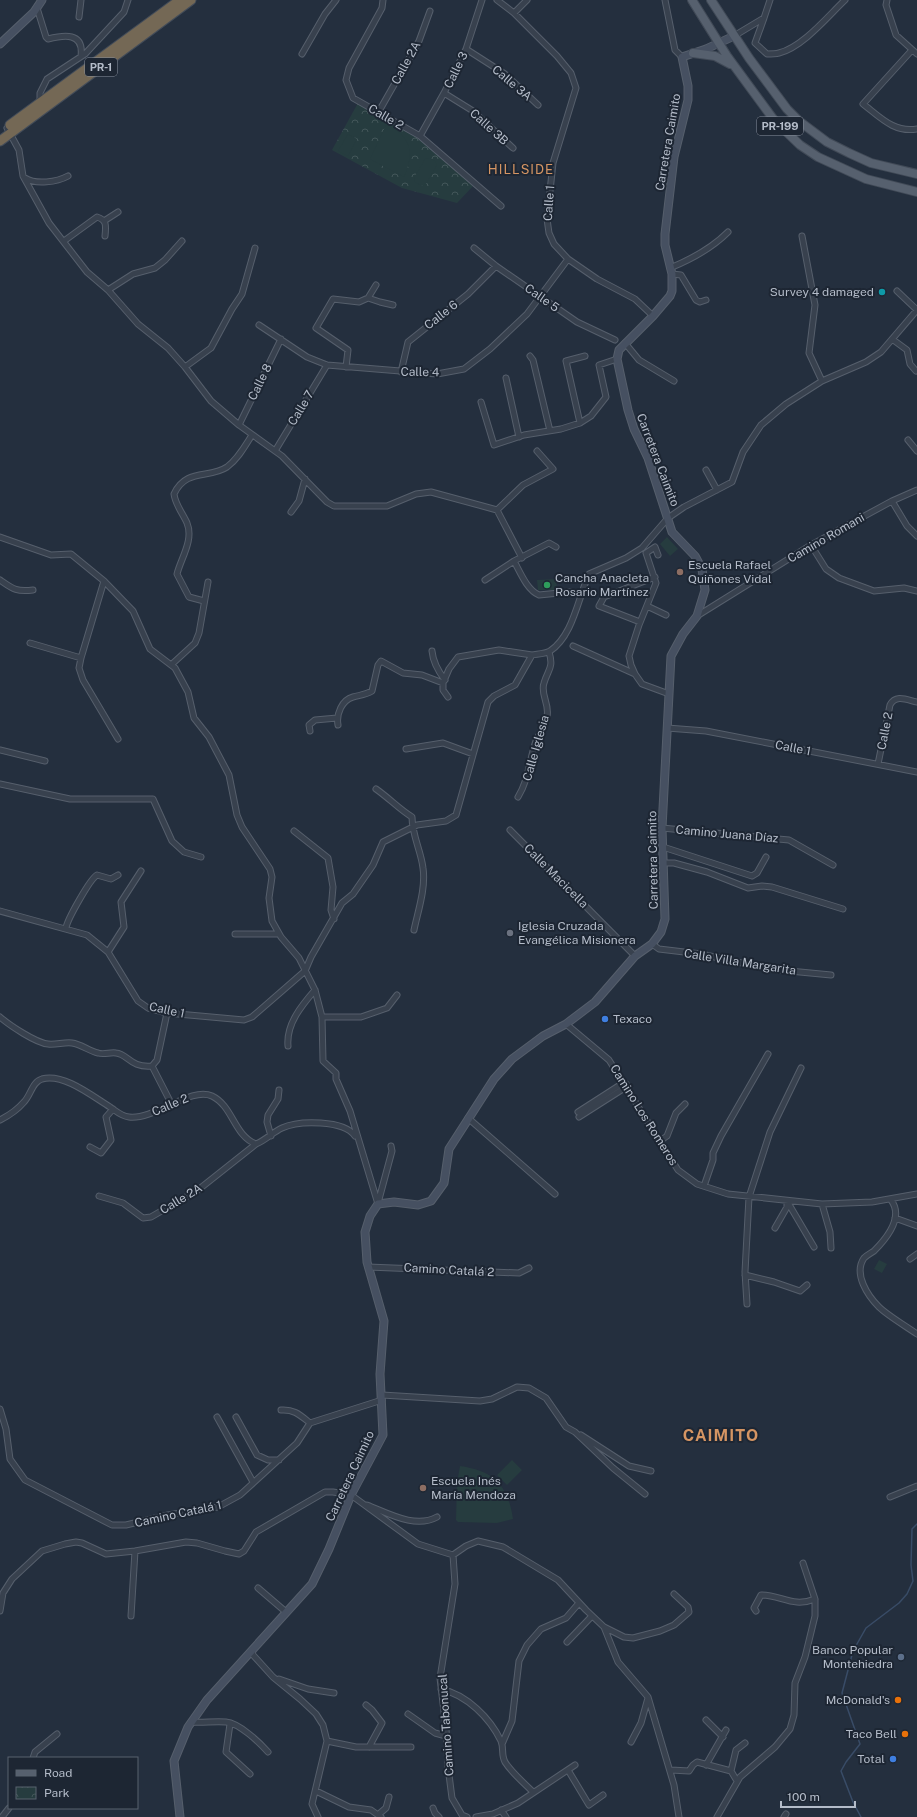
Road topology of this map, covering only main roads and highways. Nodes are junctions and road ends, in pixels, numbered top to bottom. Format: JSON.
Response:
{"nodes":[{"id":1,"x":180,"y":0,"type":"edge"},
{"id":2,"x":191,"y":0,"type":"edge"},
{"id":3,"x":692,"y":0,"type":"edge"},
{"id":4,"x":711,"y":0,"type":"edge"},
{"id":5,"x":693,"y":53,"type":"road end"},
{"id":6,"x":735,"y":67,"type":"junction"},
{"id":7,"x":6,"y":132,"type":"edge"},
{"id":8,"x":0,"y":141,"type":"edge"},
{"id":9,"x":917,"y":174,"type":"edge"},
{"id":10,"x":917,"y":192,"type":"edge"}],
"edges":[{"from":1,"to":7,"type":"highway","number":"PR-1"},
{"from":2,"to":7,"type":"highway","number":"PR-1"},
{"from":3,"to":6,"type":"main road","number":"PR-199"},
{"from":4,"to":9,"type":"main road","number":"PR-199"},
{"from":5,"to":6,"type":"main road"},
{"from":6,"to":10,"type":"main road","number":"PR-199"},
{"from":7,"to":8,"type":"highway","number":"PR-1"}]}
